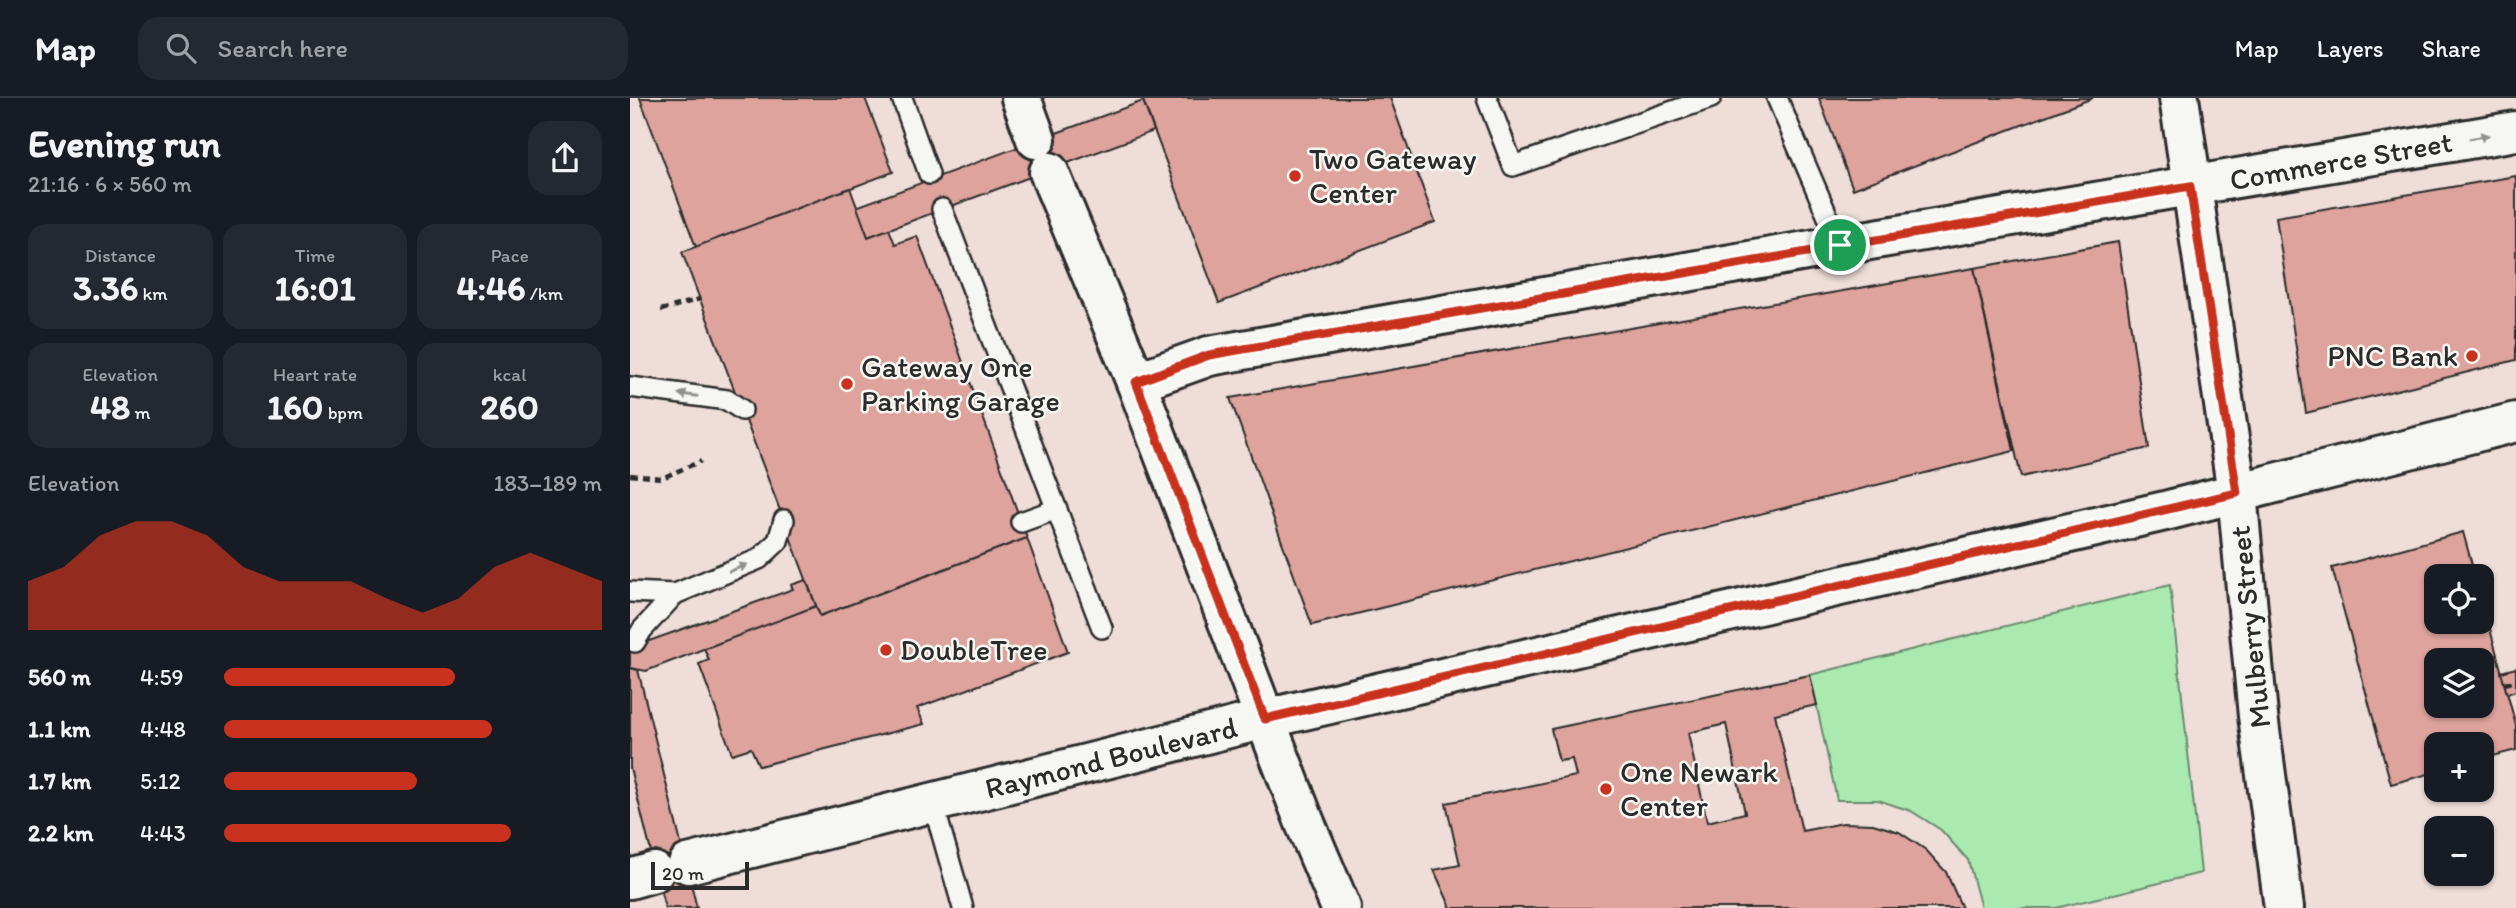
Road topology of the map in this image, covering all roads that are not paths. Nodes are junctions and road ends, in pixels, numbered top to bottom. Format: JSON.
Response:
{"nodes":[{"id":1,"x":901,"y":98,"type":"edge"},
{"id":2,"x":1021,"y":98,"type":"edge"},
{"id":3,"x":1487,"y":98,"type":"edge"},
{"id":4,"x":1711,"y":98,"type":"edge"},
{"id":5,"x":1777,"y":98,"type":"edge"},
{"id":6,"x":2179,"y":98,"type":"edge"},
{"id":7,"x":2516,"y":131,"type":"edge"},
{"id":8,"x":929,"y":174,"type":"dead end"},
{"id":9,"x":2190,"y":186,"type":"junction"},
{"id":10,"x":942,"y":209,"type":"dead end"},
{"id":11,"x":1840,"y":245,"type":"junction"},
{"id":12,"x":1136,"y":382,"type":"junction"},
{"id":13,"x":630,"y":387,"type":"edge"},
{"id":14,"x":742,"y":410,"type":"dead end"},
{"id":15,"x":2516,"y":422,"type":"edge"},
{"id":16,"x":2237,"y":493,"type":"junction"},
{"id":17,"x":1057,"y":509,"type":"junction"},
{"id":18,"x":784,"y":520,"type":"dead end"},
{"id":19,"x":1021,"y":522,"type":"dead end"},
{"id":20,"x":630,"y":592,"type":"edge"},
{"id":21,"x":675,"y":594,"type":"junction"},
{"id":22,"x":1102,"y":628,"type":"dead end"},
{"id":23,"x":635,"y":642,"type":"dead end"},
{"id":24,"x":1265,"y":719,"type":"junction"},
{"id":25,"x":933,"y":803,"type":"junction"},
{"id":26,"x":657,"y":872,"type":"edge"},
{"id":27,"x":963,"y":908,"type":"edge"},
{"id":28,"x":1341,"y":908,"type":"edge"},
{"id":29,"x":2284,"y":908,"type":"edge"}],
"edges":[{"from":1,"to":8,"type":"lane"},
{"from":2,"to":12,"type":"main road"},
{"from":3,"to":4,"type":"lane"},
{"from":5,"to":11,"type":"lane"},
{"from":6,"to":9,"type":"main road","name":"Mulberry Street"},
{"from":9,"to":7,"type":"main road","name":"Commerce Street","one_way":true},
{"from":9,"to":11,"type":"main road","name":"Commerce Street"},
{"from":9,"to":16,"type":"main road","name":"Mulberry Street"},
{"from":10,"to":17,"type":"lane"},
{"from":11,"to":12,"type":"main road","name":"Commerce Street"},
{"from":12,"to":24,"type":"main road"},
{"from":14,"to":13,"type":"lane","one_way":true},
{"from":15,"to":16,"type":"main road","name":"Raymond Boulevard"},
{"from":16,"to":24,"type":"main road","name":"Raymond Boulevard"},
{"from":16,"to":29,"type":"main road","name":"Mulberry Street"},
{"from":17,"to":19,"type":"lane"},
{"from":17,"to":22,"type":"lane"},
{"from":21,"to":18,"type":"lane","one_way":true},
{"from":20,"to":21,"type":"lane"},
{"from":21,"to":23,"type":"lane"},
{"from":24,"to":25,"type":"main road","name":"Raymond Boulevard"},
{"from":24,"to":28,"type":"main road"},
{"from":25,"to":26,"type":"main road","name":"Raymond Boulevard"},
{"from":25,"to":27,"type":"lane"}]}
